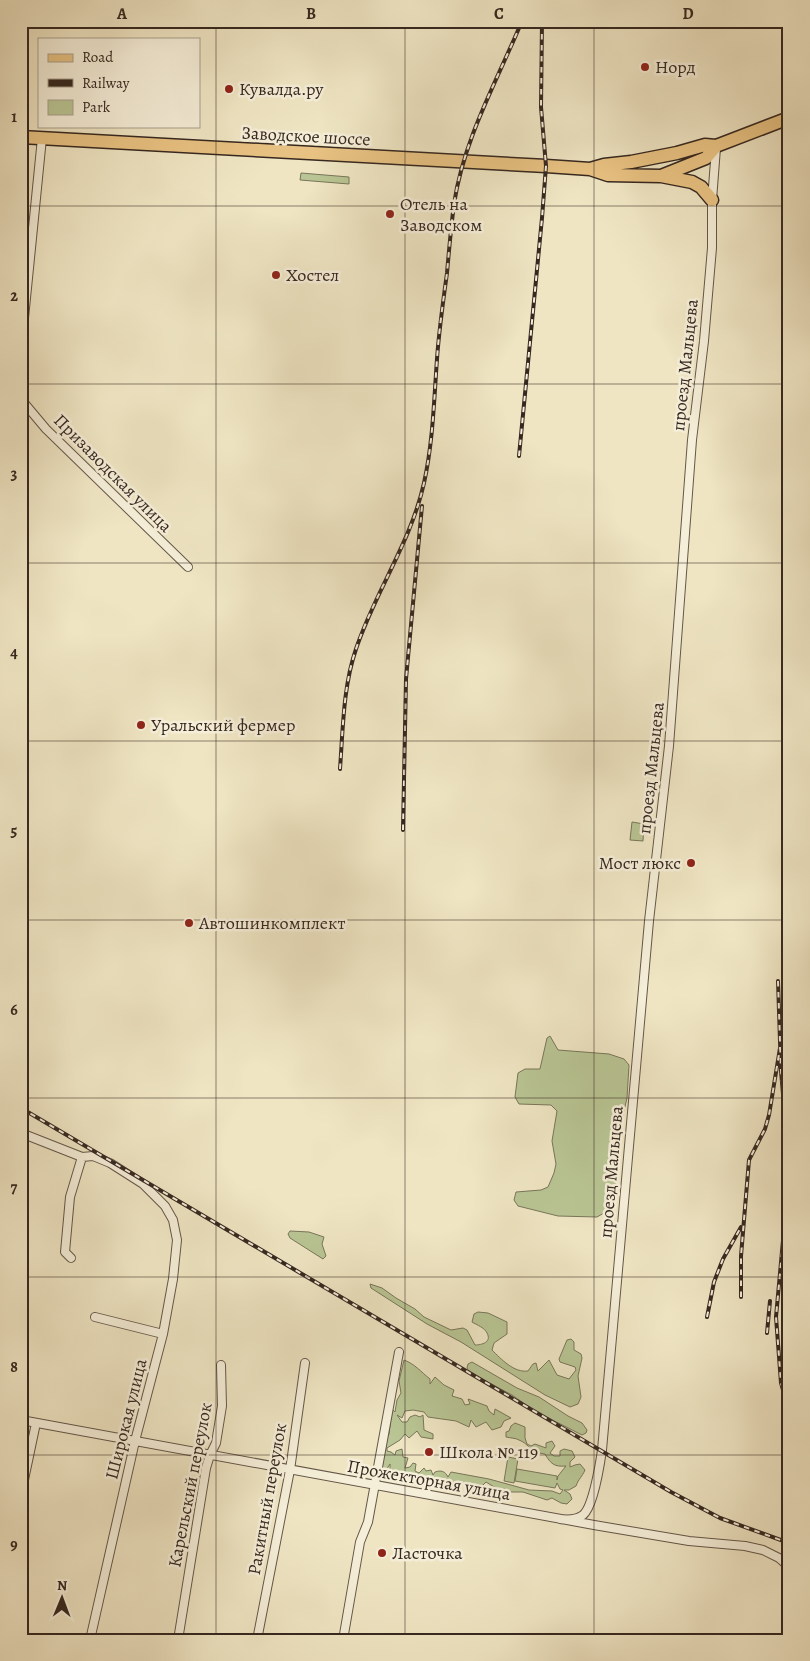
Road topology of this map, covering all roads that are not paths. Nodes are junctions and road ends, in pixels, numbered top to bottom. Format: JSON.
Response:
{"nodes":[{"id":1,"x":789,"y":118,"type":"edge"},
{"id":2,"x":21,"y":137,"type":"edge"},
{"id":3,"x":42,"y":138,"type":"junction"},
{"id":4,"x":716,"y":146,"type":"junction"},
{"id":5,"x":590,"y":169,"type":"junction"},
{"id":6,"x":661,"y":176,"type":"junction"},
{"id":7,"x":712,"y":200,"type":"junction"},
{"id":8,"x":21,"y":348,"type":"edge"},
{"id":9,"x":21,"y":396,"type":"edge"},
{"id":10,"x":188,"y":568,"type":"dead end"},
{"id":11,"x":21,"y":1133,"type":"edge"},
{"id":12,"x":82,"y":1157,"type":"junction"},
{"id":13,"x":70,"y":1258,"type":"dead end"},
{"id":14,"x":95,"y":1317,"type":"dead end"},
{"id":15,"x":163,"y":1334,"type":"junction"},
{"id":16,"x":399,"y":1352,"type":"dead end"},
{"id":17,"x":305,"y":1363,"type":"dead end"},
{"id":18,"x":222,"y":1364,"type":"dead end"},
{"id":19,"x":21,"y":1420,"type":"edge"},
{"id":20,"x":36,"y":1423,"type":"junction"},
{"id":21,"x":135,"y":1441,"type":"junction"},
{"id":22,"x":210,"y":1455,"type":"junction"},
{"id":23,"x":290,"y":1470,"type":"junction"},
{"id":24,"x":374,"y":1485,"type":"junction"},
{"id":25,"x":21,"y":1494,"type":"edge"},
{"id":26,"x":560,"y":1519,"type":"junction"},
{"id":27,"x":787,"y":1608,"type":"dead end"},
{"id":28,"x":90,"y":1640,"type":"edge"},
{"id":29,"x":178,"y":1640,"type":"edge"},
{"id":30,"x":257,"y":1640,"type":"edge"},
{"id":31,"x":343,"y":1640,"type":"edge"}],
"edges":[{"from":1,"to":4,"type":"main road","name":"Заводское шоссе"},
{"from":2,"to":3,"type":"main road","name":"Заводское шоссе"},
{"from":3,"to":5,"type":"main road","name":"Заводское шоссе"},
{"from":3,"to":8,"type":"street"},
{"from":4,"to":5,"type":"main road","name":"Заводское шоссе"},
{"from":4,"to":6,"type":"main road","name":"Заводское шоссе"},
{"from":4,"to":7,"type":"street","name":"проезд Мальцева"},
{"from":5,"to":6,"type":"main road","name":"Заводское шоссе"},
{"from":6,"to":7,"type":"main road"},
{"from":7,"to":26,"type":"street","name":"проезд Мальцева"},
{"from":9,"to":10,"type":"street","name":"Призаводская улица"},
{"from":11,"to":12,"type":"street"},
{"from":12,"to":13,"type":"street"},
{"from":12,"to":15,"type":"street","name":"Широкая улица"},
{"from":14,"to":15,"type":"street"},
{"from":15,"to":21,"type":"street","name":"Широкая улица"},
{"from":16,"to":24,"type":"street"},
{"from":17,"to":23,"type":"street","name":"Ракитный переулок"},
{"from":18,"to":22,"type":"street","name":"Карельский переулок"},
{"from":19,"to":20,"type":"street","name":"Прожекторная улица"},
{"from":20,"to":21,"type":"street","name":"Прожекторная улица"},
{"from":20,"to":25,"type":"street"},
{"from":21,"to":22,"type":"street","name":"Прожекторная улица"},
{"from":21,"to":28,"type":"street","name":"Широкая улица"},
{"from":22,"to":23,"type":"street","name":"Прожекторная улица"},
{"from":22,"to":29,"type":"street","name":"Карельский переулок"},
{"from":23,"to":24,"type":"street","name":"Прожекторная улица"},
{"from":23,"to":30,"type":"street","name":"Ракитный переулок"},
{"from":24,"to":26,"type":"street","name":"Прожекторная улица"},
{"from":24,"to":31,"type":"street"},
{"from":26,"to":27,"type":"street","name":"Прожекторная улица"}]}
